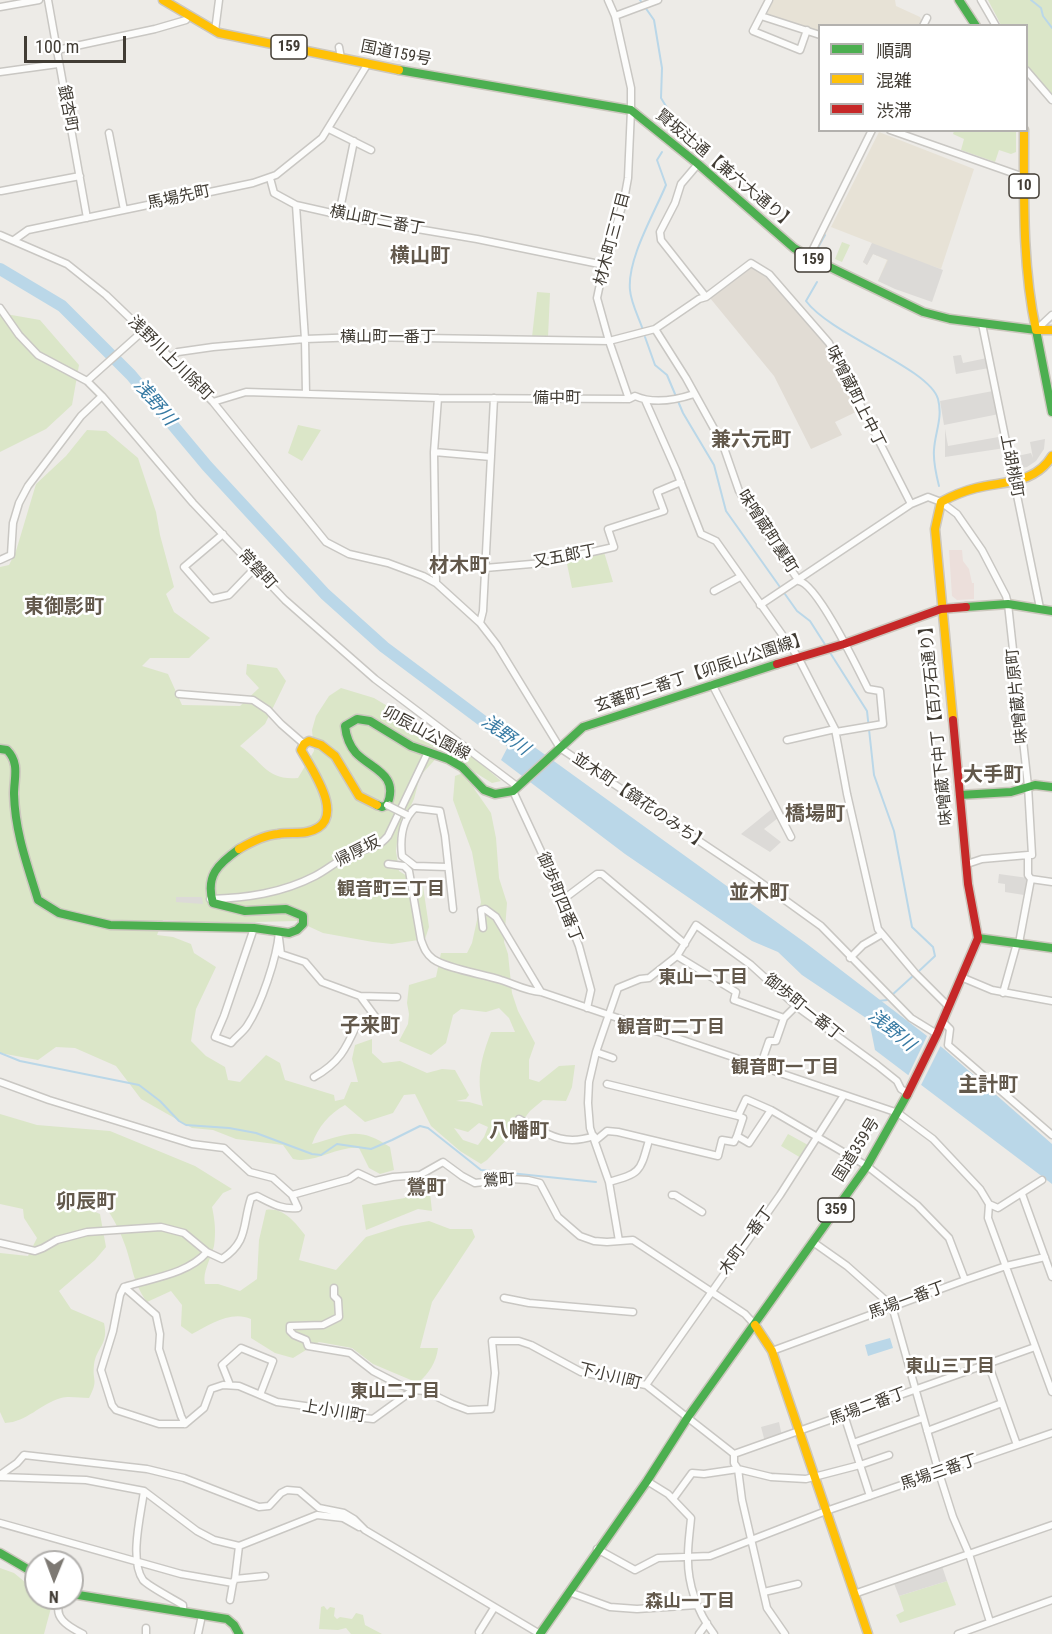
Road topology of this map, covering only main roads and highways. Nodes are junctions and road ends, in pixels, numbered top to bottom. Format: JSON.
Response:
{"nodes":[{"id":1,"x":164,"y":0,"type":"edge"},
{"id":2,"x":959,"y":0,"type":"edge"},
{"id":3,"x":975,"y":24,"type":"edge"},
{"id":4,"x":631,"y":110,"type":"joint"},
{"id":5,"x":1024,"y":132,"type":"edge"},
{"id":6,"x":1036,"y":330,"type":"junction"},
{"id":7,"x":1052,"y":330,"type":"edge"},
{"id":8,"x":1052,"y":412,"type":"edge"},
{"id":9,"x":1051,"y":461,"type":"edge"},
{"id":10,"x":941,"y":609,"type":"junction"},
{"id":11,"x":1052,"y":611,"type":"edge"},
{"id":12,"x":0,"y":749,"type":"edge"},
{"id":13,"x":1052,"y":786,"type":"edge"},
{"id":14,"x":517,"y":787,"type":"joint"},
{"id":15,"x":960,"y":795,"type":"junction"},
{"id":16,"x":978,"y":938,"type":"junction"},
{"id":17,"x":1052,"y":948,"type":"edge"},
{"id":18,"x":755,"y":1325,"type":"junction"},
{"id":19,"x":0,"y":1552,"type":"edge"},
{"id":20,"x":24,"y":1567,"type":"edge"},
{"id":21,"x":84,"y":1597,"type":"edge"},
{"id":22,"x":239,"y":1634,"type":"edge"},
{"id":23,"x":540,"y":1634,"type":"edge"},
{"id":24,"x":868,"y":1634,"type":"edge"}],
"edges":[{"from":1,"to":4,"type":"main road","name":"国道159号","number":"159"},
{"from":2,"to":3,"type":"main road"},
{"from":4,"to":6,"type":"main road","name":"賢坂辻通【兼六大通り】","number":"159"},
{"from":5,"to":6,"type":"main road","number":"10"},
{"from":6,"to":7,"type":"main road","name":"賢坂辻通【兼六大通り】"},
{"from":6,"to":8,"type":"main road"},
{"from":9,"to":10,"type":"main road","name":"味噌蔵下中丁【百万石通り】"},
{"from":10,"to":11,"type":"main road"},
{"from":10,"to":14,"type":"main road","name":"玄蕃町二番丁【卯辰山公園線】"},
{"from":10,"to":15,"type":"main road","name":"味噌蔵下中丁【百万石通り】"},
{"from":12,"to":14,"type":"main road","name":"卯辰山公園線"},
{"from":13,"to":15,"type":"main road"},
{"from":15,"to":16,"type":"main road","name":"味噌蔵下中丁【百万石通り】"},
{"from":16,"to":17,"type":"main road"},
{"from":16,"to":18,"type":"main road","name":"国道359号","number":"359"},
{"from":18,"to":23,"type":"main road","name":"国道359号","number":"359"},
{"from":18,"to":24,"type":"main road"},
{"from":19,"to":20,"type":"main road"},
{"from":21,"to":22,"type":"main road"}]}
